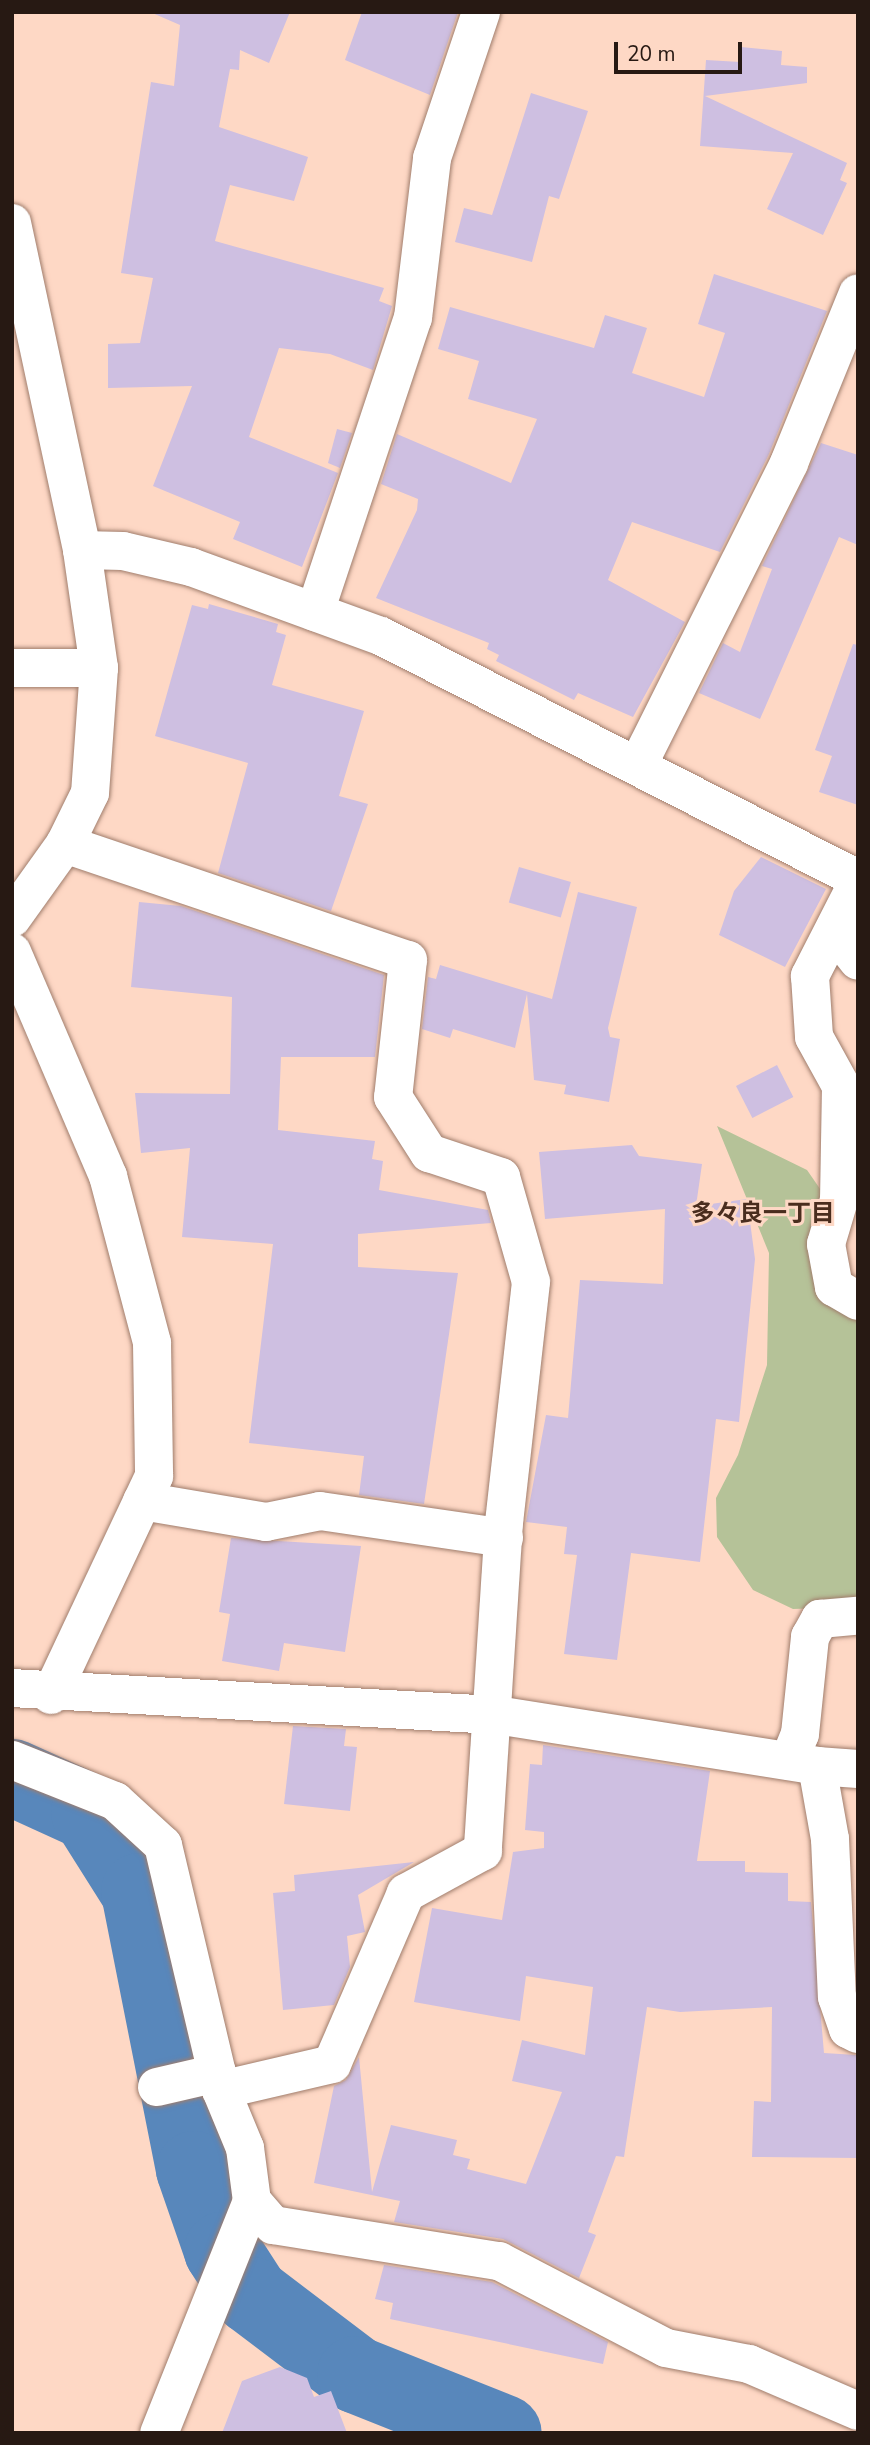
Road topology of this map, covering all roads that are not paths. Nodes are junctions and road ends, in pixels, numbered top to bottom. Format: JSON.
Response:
{"nodes":[{"id":1,"x":481,"y":12,"type":"edge"},
{"id":2,"x":12,"y":223,"type":"edge"},
{"id":3,"x":858,"y":293,"type":"edge"},
{"id":4,"x":82,"y":550,"type":"junction"},
{"id":5,"x":316,"y":612,"type":"junction"},
{"id":6,"x":17,"y":668,"type":"edge"},
{"id":7,"x":99,"y":668,"type":"junction"},
{"id":8,"x":638,"y":765,"type":"junction"},
{"id":9,"x":65,"y":844,"type":"junction"},
{"id":10,"x":858,"y":880,"type":"edge"},
{"id":11,"x":12,"y":918,"type":"edge"},
{"id":12,"x":834,"y":930,"type":"junction"},
{"id":13,"x":12,"y":952,"type":"edge"},
{"id":14,"x":858,"y":961,"type":"edge"},
{"id":15,"x":858,"y":1301,"type":"edge"},
{"id":16,"x":142,"y":1501,"type":"junction"},
{"id":17,"x":504,"y":1538,"type":"junction"},
{"id":18,"x":858,"y":1616,"type":"edge"},
{"id":19,"x":12,"y":1688,"type":"edge"},
{"id":20,"x":51,"y":1695,"type":"junction"},
{"id":21,"x":496,"y":1715,"type":"junction"},
{"id":22,"x":12,"y":1760,"type":"edge"},
{"id":23,"x":803,"y":1764,"type":"junction"},
{"id":24,"x":858,"y":1769,"type":"edge"},
{"id":25,"x":858,"y":2034,"type":"edge"},
{"id":26,"x":219,"y":2081,"type":"junction"},
{"id":27,"x":157,"y":2087,"type":"dead end"},
{"id":28,"x":252,"y":2201,"type":"junction"},
{"id":29,"x":858,"y":2412,"type":"edge"},
{"id":30,"x":164,"y":2429,"type":"edge"}],
"edges":[{"from":1,"to":5,"type":"street"},
{"from":2,"to":4,"type":"street"},
{"from":3,"to":8,"type":"street"},
{"from":4,"to":5,"type":"street"},
{"from":4,"to":7,"type":"street"},
{"from":5,"to":8,"type":"street"},
{"from":6,"to":7,"type":"street"},
{"from":7,"to":9,"type":"street"},
{"from":8,"to":10,"type":"street"},
{"from":9,"to":11,"type":"street"},
{"from":9,"to":17,"type":"street"},
{"from":10,"to":12,"type":"street"},
{"from":12,"to":14,"type":"street"},
{"from":12,"to":15,"type":"street"},
{"from":13,"to":16,"type":"street"},
{"from":16,"to":17,"type":"street"},
{"from":16,"to":20,"type":"street"},
{"from":17,"to":21,"type":"street"},
{"from":18,"to":23,"type":"street"},
{"from":19,"to":20,"type":"street"},
{"from":20,"to":21,"type":"street"},
{"from":21,"to":23,"type":"street"},
{"from":21,"to":26,"type":"street"},
{"from":22,"to":26,"type":"street"},
{"from":23,"to":24,"type":"street"},
{"from":23,"to":25,"type":"street"},
{"from":26,"to":27,"type":"street"},
{"from":26,"to":28,"type":"street"},
{"from":28,"to":29,"type":"street"},
{"from":28,"to":30,"type":"street"}]}
